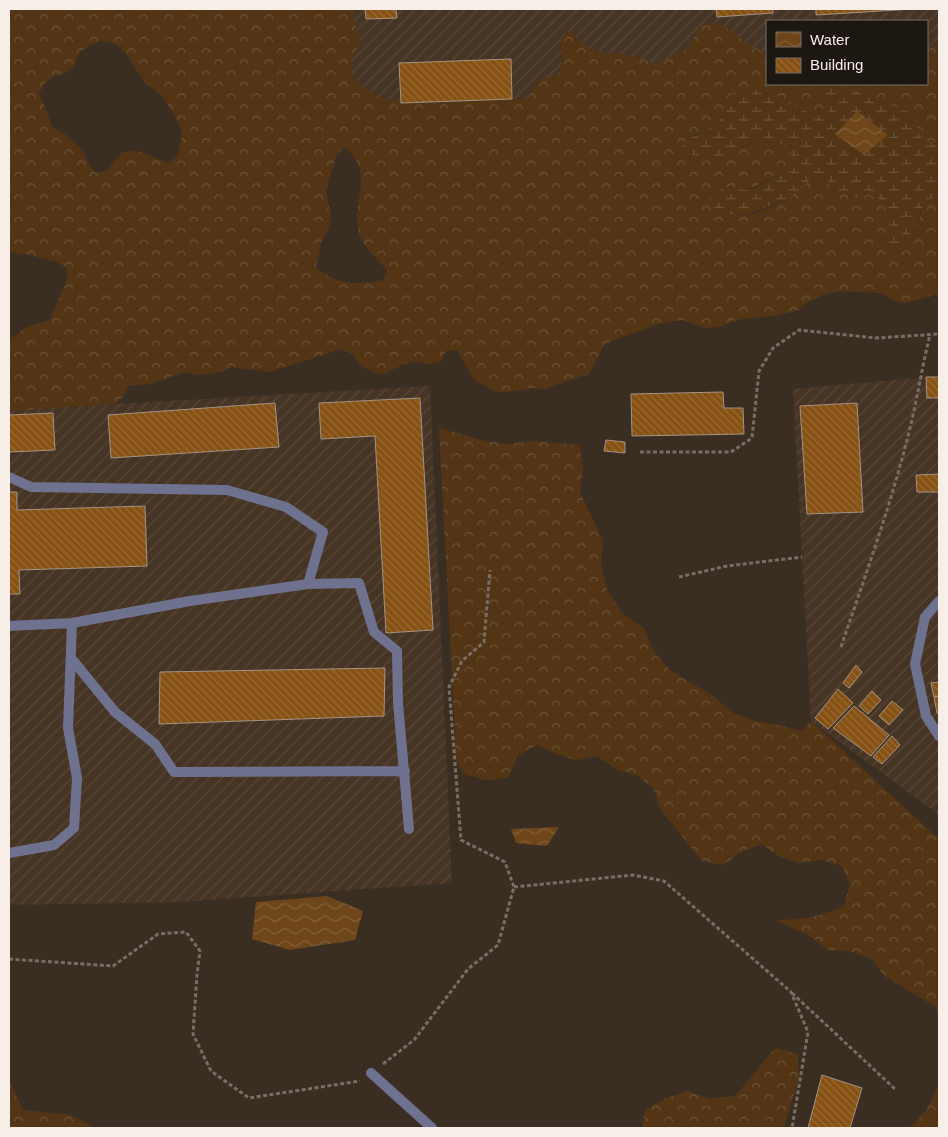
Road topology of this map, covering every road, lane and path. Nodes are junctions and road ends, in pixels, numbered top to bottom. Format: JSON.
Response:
{"nodes":[{"id":1,"x":939,"y":334,"type":"edge"},
{"id":2,"x":930,"y":335,"type":"junction"},
{"id":3,"x":640,"y":452,"type":"dead end"},
{"id":4,"x":9,"y":477,"type":"edge"},
{"id":5,"x":802,"y":557,"type":"dead end"},
{"id":6,"x":490,"y":570,"type":"dead end"},
{"id":7,"x":679,"y":577,"type":"dead end"},
{"id":8,"x":308,"y":584,"type":"junction"},
{"id":9,"x":939,"y":601,"type":"edge"},
{"id":10,"x":72,"y":623,"type":"junction"},
{"id":11,"x":9,"y":626,"type":"edge"},
{"id":12,"x":841,"y":647,"type":"dead end"},
{"id":13,"x":71,"y":658,"type":"junction"},
{"id":14,"x":939,"y":736,"type":"edge"},
{"id":15,"x":405,"y":771,"type":"junction"},
{"id":16,"x":409,"y":828,"type":"dead end"},
{"id":17,"x":9,"y":853,"type":"edge"},
{"id":18,"x":514,"y":887,"type":"junction"},
{"id":19,"x":9,"y":959,"type":"edge"},
{"id":20,"x":791,"y":992,"type":"junction"},
{"id":21,"x":371,"y":1073,"type":"junction"},
{"id":22,"x":896,"y":1090,"type":"dead end"},
{"id":23,"x":432,"y":1128,"type":"edge"},
{"id":24,"x":792,"y":1128,"type":"edge"}],
"edges":[{"from":1,"to":2,"type":"path"},
{"from":2,"to":3,"type":"path"},
{"from":2,"to":12,"type":"path"},
{"from":4,"to":8,"type":"lane"},
{"from":5,"to":7,"type":"path"},
{"from":6,"to":18,"type":"path"},
{"from":8,"to":10,"type":"lane"},
{"from":8,"to":15,"type":"lane"},
{"from":9,"to":14,"type":"lane"},
{"from":10,"to":11,"type":"lane"},
{"from":10,"to":13,"type":"lane"},
{"from":13,"to":15,"type":"lane"},
{"from":13,"to":17,"type":"lane"},
{"from":15,"to":16,"type":"lane"},
{"from":18,"to":20,"type":"path"},
{"from":18,"to":21,"type":"path"},
{"from":19,"to":21,"type":"path"},
{"from":20,"to":22,"type":"path"},
{"from":20,"to":24,"type":"path"},
{"from":21,"to":23,"type":"lane"}]}
